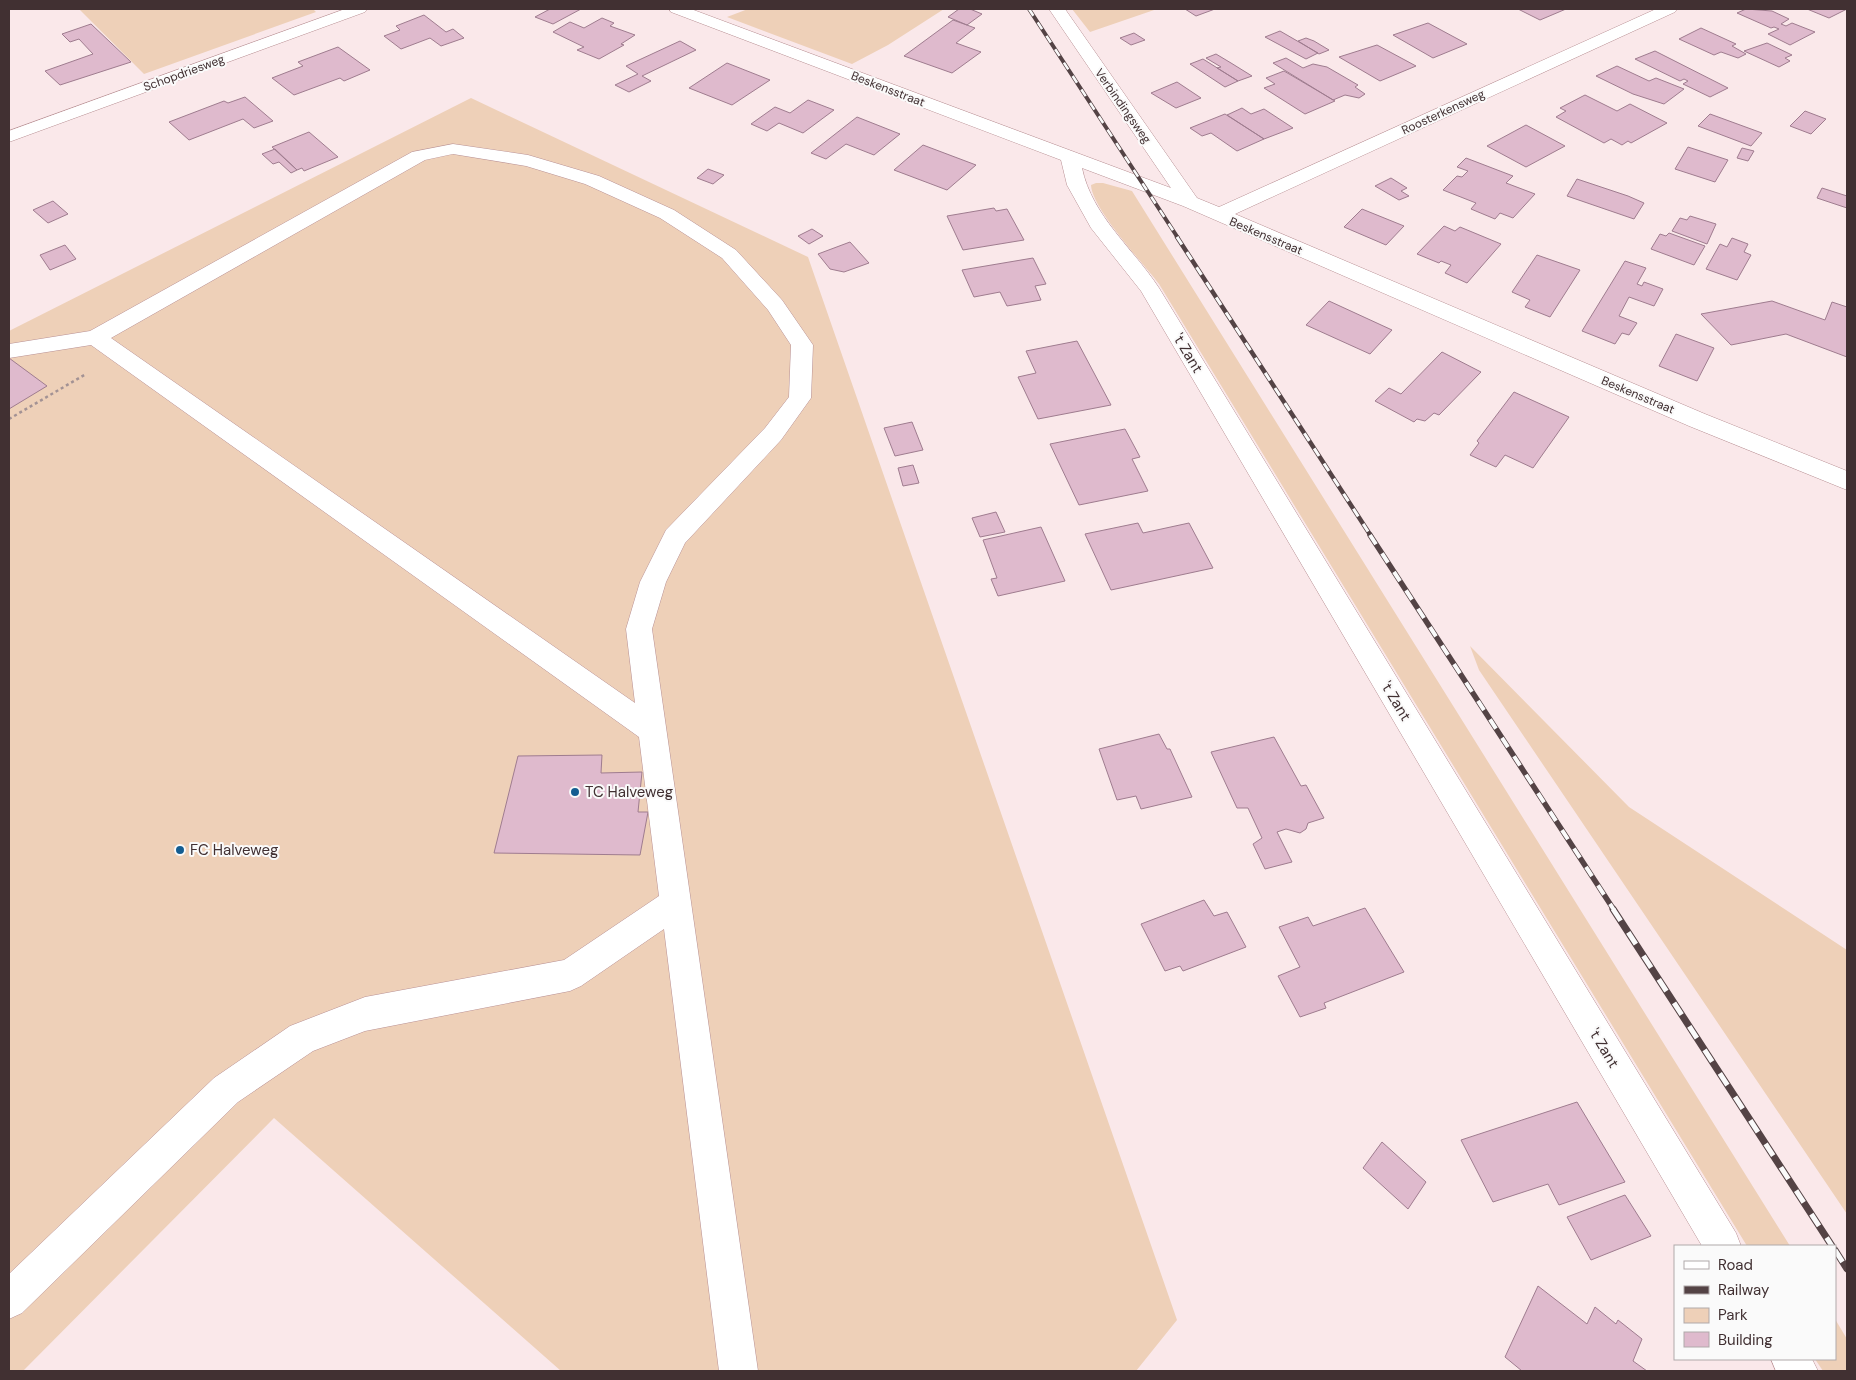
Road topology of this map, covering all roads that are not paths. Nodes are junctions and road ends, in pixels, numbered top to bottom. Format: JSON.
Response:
{"nodes":[{"id":1,"x":359,"y":9,"type":"edge"},
{"id":2,"x":677,"y":9,"type":"edge"},
{"id":3,"x":1057,"y":9,"type":"edge"},
{"id":4,"x":1669,"y":9,"type":"edge"},
{"id":5,"x":9,"y":137,"type":"edge"},
{"id":6,"x":1070,"y":157,"type":"junction"},
{"id":7,"x":1190,"y":202,"type":"junction"},
{"id":8,"x":1218,"y":215,"type":"junction"},
{"id":9,"x":94,"y":337,"type":"junction"},
{"id":10,"x":9,"y":351,"type":"edge"},
{"id":11,"x":1847,"y":481,"type":"edge"},
{"id":12,"x":654,"y":732,"type":"junction"},
{"id":13,"x":677,"y":902,"type":"junction"},
{"id":14,"x":1722,"y":1245,"type":"edge"},
{"id":15,"x":9,"y":1300,"type":"edge"},
{"id":16,"x":1791,"y":1360,"type":"edge"},
{"id":17,"x":739,"y":1371,"type":"edge"},
{"id":18,"x":1798,"y":1371,"type":"edge"}],
"edges":[{"from":1,"to":5,"type":"street","name":"Schopdriesweg"},
{"from":2,"to":6,"type":"street","name":"Beskensstraat"},
{"from":3,"to":7,"type":"street","name":"Verbindingsweg"},
{"from":4,"to":8,"type":"street","name":"Roosterkensweg"},
{"from":6,"to":7,"type":"street","name":"Beskensstraat"},
{"from":6,"to":14,"type":"street","name":"'t Zant"},
{"from":7,"to":8,"type":"street","name":"Beskensstraat"},
{"from":8,"to":11,"type":"street","name":"Beskensstraat"},
{"from":9,"to":10,"type":"street"},
{"from":9,"to":12,"type":"street"},
{"from":9,"to":12,"type":"street"},
{"from":12,"to":13,"type":"street"},
{"from":13,"to":15,"type":"street"},
{"from":13,"to":17,"type":"street"},
{"from":16,"to":18,"type":"street"}]}
